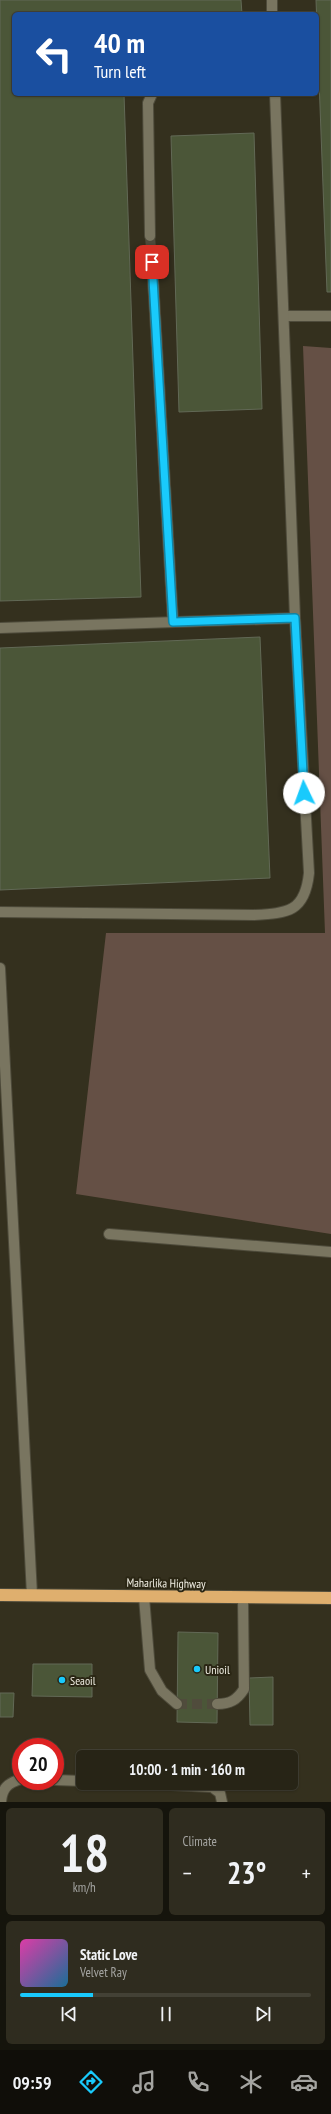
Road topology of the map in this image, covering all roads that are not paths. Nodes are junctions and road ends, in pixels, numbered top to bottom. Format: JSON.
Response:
{"nodes":[{"id":1,"x":272,"y":0,"type":"edge"},
{"id":2,"x":272,"y":12,"type":"edge"},
{"id":3,"x":151,"y":96,"type":"edge"},
{"id":4,"x":275,"y":96,"type":"edge"},
{"id":5,"x":150,"y":236,"type":"tunnel mouth"},
{"id":6,"x":152,"y":262,"type":"tunnel mouth"},
{"id":7,"x":284,"y":316,"type":"junction"},
{"id":8,"x":331,"y":316,"type":"edge"},
{"id":9,"x":295,"y":618,"type":"junction"},
{"id":10,"x":173,"y":622,"type":"junction"},
{"id":11,"x":0,"y":628,"type":"edge"},
{"id":12,"x":0,"y":912,"type":"edge"},
{"id":13,"x":0,"y":968,"type":"edge"},
{"id":14,"x":3,"y":1123,"type":"edge"},
{"id":15,"x":109,"y":1234,"type":"dead end"},
{"id":16,"x":331,"y":1252,"type":"edge"},
{"id":17,"x":0,"y":1595,"type":"edge"},
{"id":18,"x":32,"y":1595,"type":"junction"},
{"id":19,"x":144,"y":1597,"type":"junction"},
{"id":20,"x":243,"y":1598,"type":"junction"},
{"id":21,"x":331,"y":1598,"type":"edge"},
{"id":22,"x":177,"y":1704,"type":"tunnel mouth"},
{"id":23,"x":217,"y":1704,"type":"tunnel mouth"},
{"id":24,"x":64,"y":1780,"type":"edge"},
{"id":25,"x":76,"y":1781,"type":"edge"},
{"id":26,"x":12,"y":1782,"type":"edge"},
{"id":27,"x":216,"y":1790,"type":"edge"},
{"id":28,"x":1,"y":1802,"type":"edge"},
{"id":29,"x":222,"y":1802,"type":"edge"}],
"edges":[{"from":1,"to":2,"type":"street"},
{"from":3,"to":5,"type":"street"},
{"from":4,"to":7,"type":"street"},
{"from":6,"to":10,"type":"street"},
{"from":7,"to":8,"type":"street"},
{"from":7,"to":9,"type":"street"},
{"from":9,"to":10,"type":"street"},
{"from":9,"to":12,"type":"street"},
{"from":10,"to":11,"type":"street"},
{"from":13,"to":14,"type":"street"},
{"from":14,"to":18,"type":"street"},
{"from":15,"to":16,"type":"street"},
{"from":17,"to":18,"type":"highway","name":"Maharlika Highway"},
{"from":18,"to":19,"type":"highway","name":"Maharlika Highway"},
{"from":19,"to":20,"type":"highway","name":"Maharlika Highway"},
{"from":19,"to":22,"type":"street"},
{"from":20,"to":21,"type":"highway","name":"Maharlika Highway"},
{"from":20,"to":23,"type":"street"},
{"from":24,"to":25,"type":"street"},
{"from":26,"to":28,"type":"street"},
{"from":27,"to":29,"type":"street"}]}
